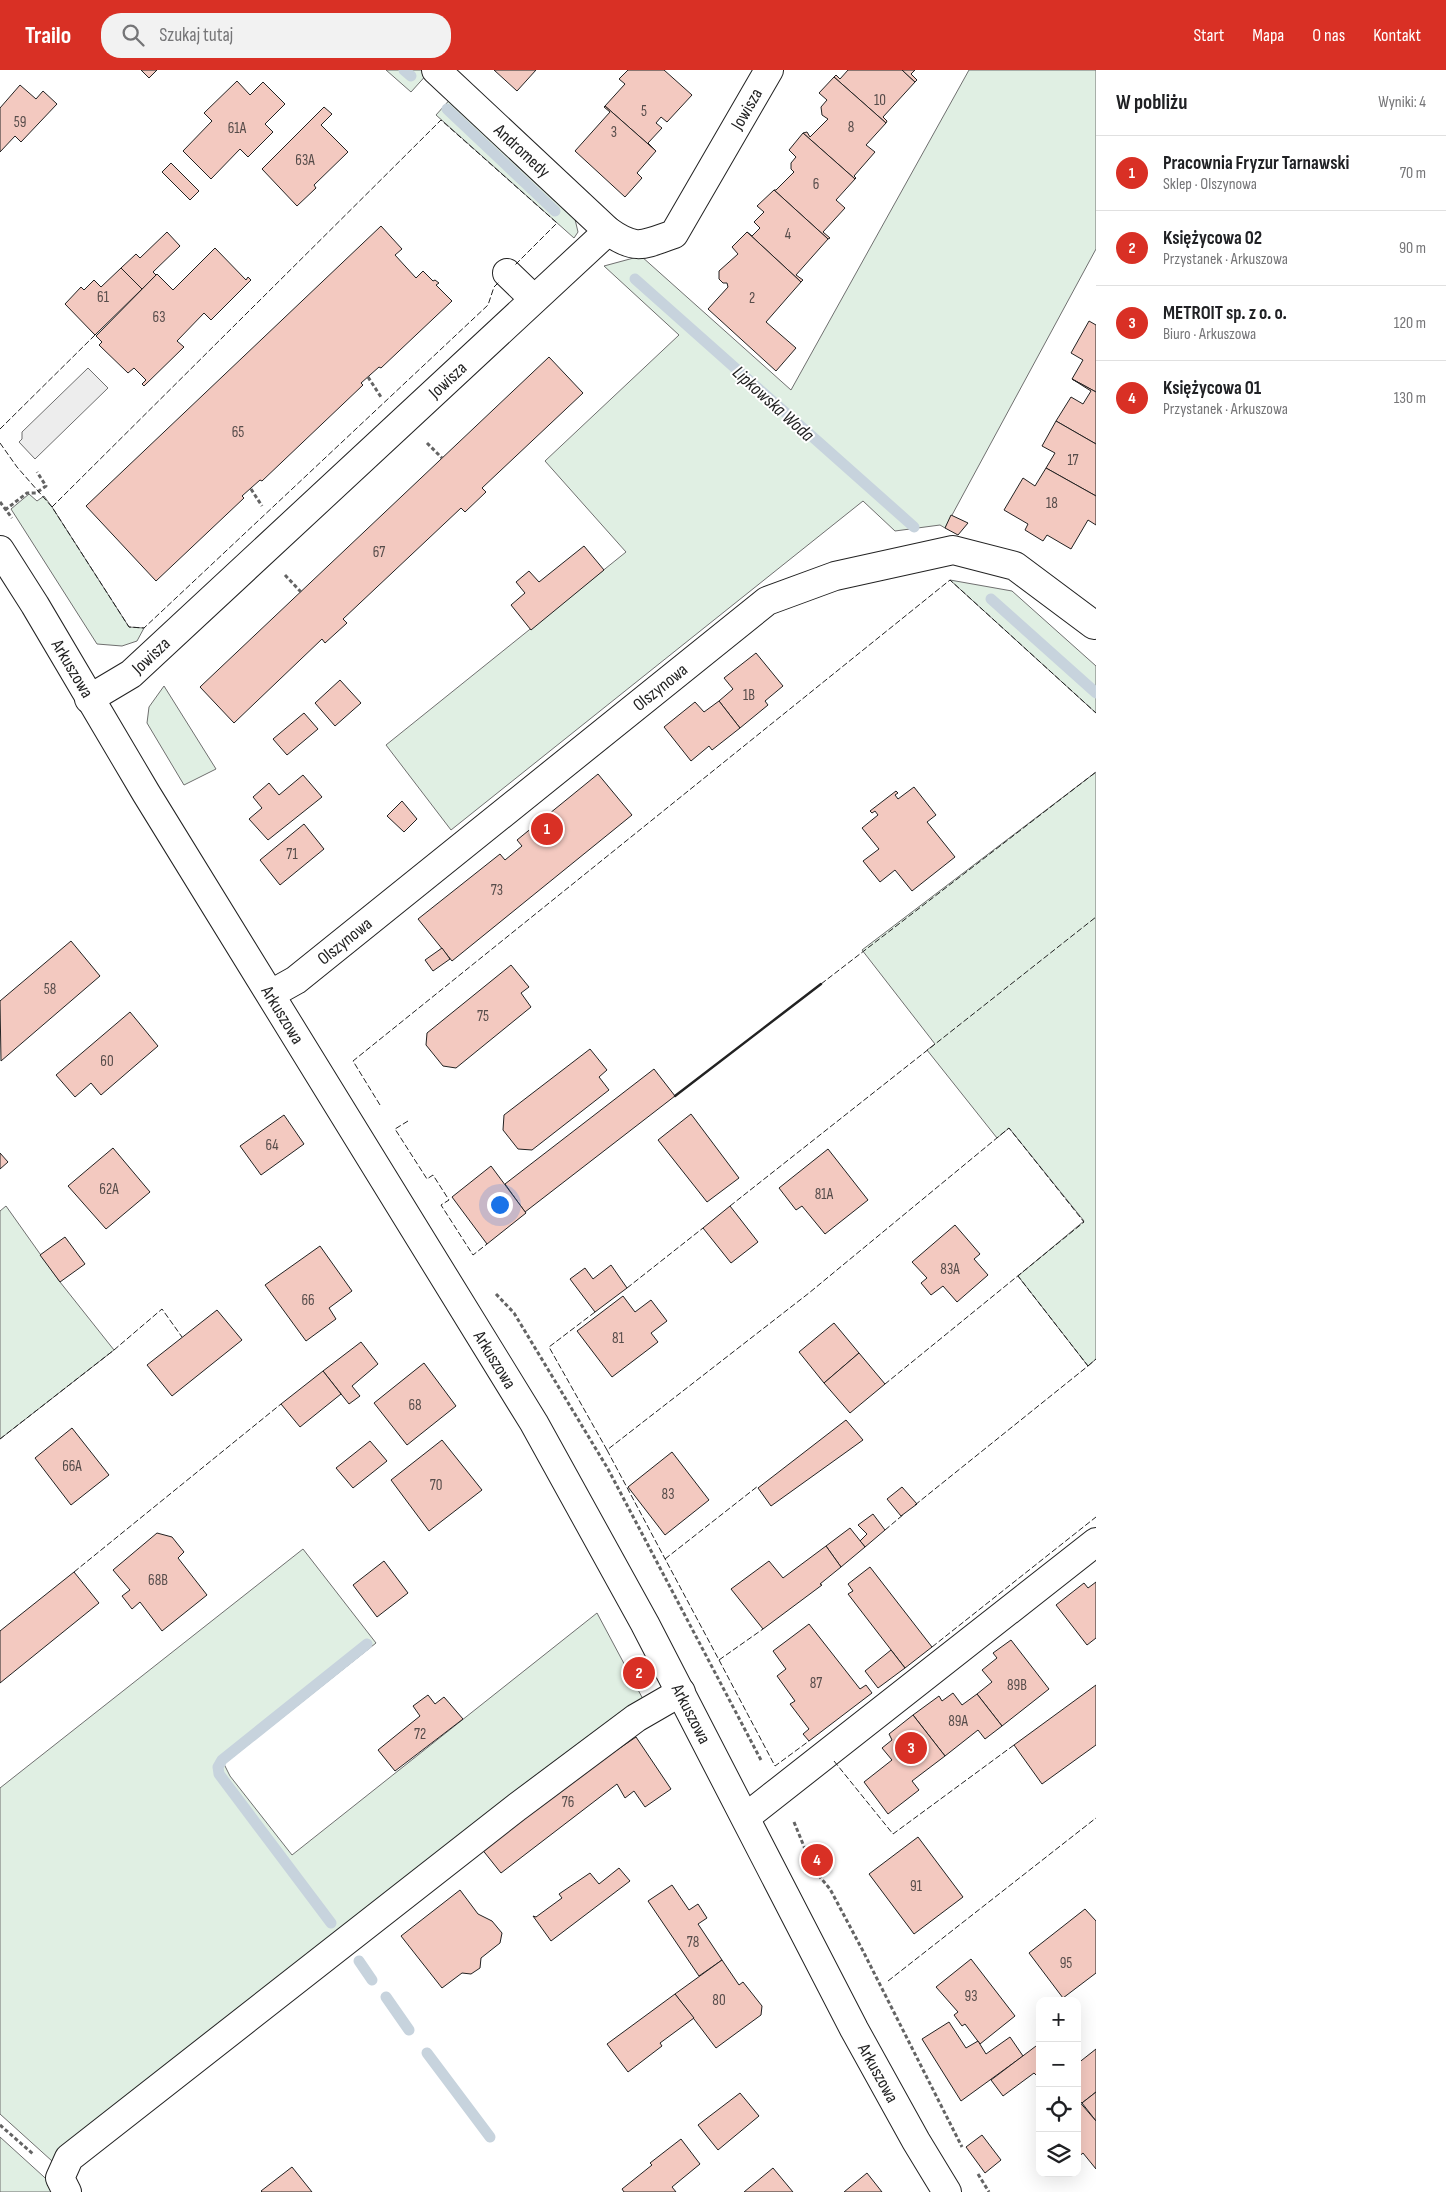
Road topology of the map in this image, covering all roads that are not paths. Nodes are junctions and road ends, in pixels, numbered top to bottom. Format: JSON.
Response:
{"nodes":[{"id":1,"x":436,"y":70,"type":"edge"},
{"id":2,"x":769,"y":70,"type":"edge"},
{"id":3,"x":608,"y":231,"type":"junction"},
{"id":4,"x":507,"y":273,"type":"dead end"},
{"id":5,"x":534,"y":299,"type":"junction"},
{"id":6,"x":0,"y":550,"type":"edge"},
{"id":7,"x":1096,"y":623,"type":"edge"},
{"id":8,"x":89,"y":698,"type":"junction"},
{"id":9,"x":271,"y":994,"type":"junction"},
{"id":10,"x":1096,"y":1542,"type":"edge"},
{"id":11,"x":680,"y":1692,"type":"junction"},
{"id":12,"x":746,"y":1817,"type":"junction"},
{"id":13,"x":64,"y":2185,"type":"edge"},
{"id":14,"x":947,"y":2192,"type":"edge"}],
"edges":[{"from":1,"to":3,"type":"street","name":"Andromedy"},
{"from":2,"to":3,"type":"street","name":"Jowisza"},
{"from":3,"to":5,"type":"street","name":"Jowisza"},
{"from":4,"to":5,"type":"street"},
{"from":5,"to":8,"type":"street","name":"Jowisza"},
{"from":6,"to":8,"type":"street","name":"Arkuszowa"},
{"from":7,"to":9,"type":"street","name":"Olszynowa"},
{"from":8,"to":9,"type":"street","name":"Arkuszowa"},
{"from":9,"to":11,"type":"street","name":"Arkuszowa"},
{"from":10,"to":12,"type":"street"},
{"from":11,"to":12,"type":"street","name":"Arkuszowa"},
{"from":11,"to":13,"type":"street"},
{"from":12,"to":14,"type":"street","name":"Arkuszowa"}]}
